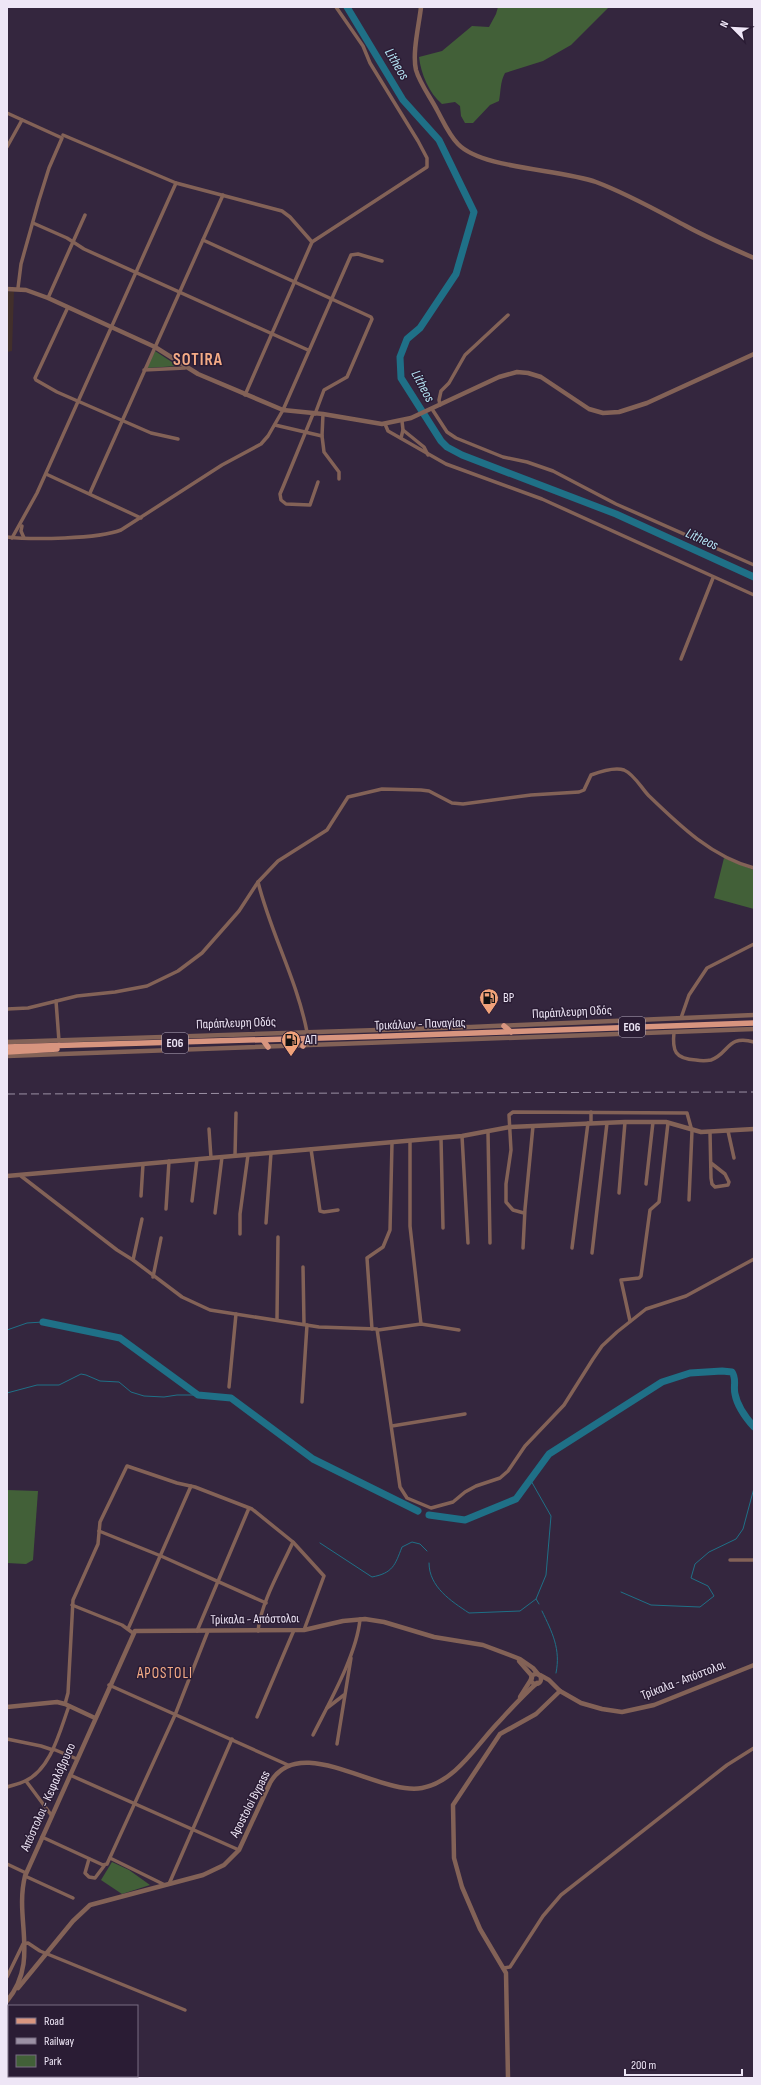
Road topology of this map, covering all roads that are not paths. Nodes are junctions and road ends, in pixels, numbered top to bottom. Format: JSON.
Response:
{"nodes":[{"id":1,"x":336,"y":7,"type":"edge"},
{"id":2,"x":421,"y":7,"type":"edge"},
{"id":3,"x":7,"y":113,"type":"edge"},
{"id":4,"x":22,"y":120,"type":"junction"},
{"id":5,"x":63,"y":135,"type":"dead end"},
{"id":6,"x":7,"y":147,"type":"edge"},
{"id":7,"x":176,"y":182,"type":"junction"},
{"id":8,"x":223,"y":196,"type":"junction"},
{"id":9,"x":85,"y":215,"type":"dead end"},
{"id":10,"x":33,"y":223,"type":"junction"},
{"id":11,"x":203,"y":240,"type":"junction"},
{"id":12,"x":312,"y":242,"type":"junction"},
{"id":13,"x":73,"y":243,"type":"junction"},
{"id":14,"x":754,"y":258,"type":"edge"},
{"id":15,"x":382,"y":261,"type":"dead end"},
{"id":16,"x":135,"y":273,"type":"junction"},
{"id":17,"x":295,"y":281,"type":"junction"},
{"id":18,"x":18,"y":288,"type":"junction"},
{"id":19,"x":7,"y":289,"type":"edge"},
{"id":20,"x":180,"y":292,"type":"junction"},
{"id":21,"x":48,"y":298,"type":"junction"},
{"id":22,"x":332,"y":298,"type":"junction"},
{"id":23,"x":68,"y":307,"type":"junction"},
{"id":24,"x":508,"y":315,"type":"dead end"},
{"id":25,"x":111,"y":326,"type":"junction"},
{"id":26,"x":272,"y":334,"type":"junction"},
{"id":27,"x":155,"y":348,"type":"junction"},
{"id":28,"x":308,"y":350,"type":"junction"},
{"id":29,"x":754,"y":354,"type":"edge"},
{"id":30,"x":185,"y":368,"type":"junction"},
{"id":31,"x":144,"y":370,"type":"junction"},
{"id":32,"x":245,"y":395,"type":"junction"},
{"id":33,"x":78,"y":401,"type":"junction"},
{"id":34,"x":440,"y":405,"type":"junction"},
{"id":35,"x":432,"y":409,"type":"junction"},
{"id":36,"x":283,"y":410,"type":"junction"},
{"id":37,"x":314,"y":414,"type":"junction"},
{"id":38,"x":323,"y":414,"type":"junction"},
{"id":39,"x":122,"y":421,"type":"junction"},
{"id":40,"x":402,"y":421,"type":"junction"},
{"id":41,"x":385,"y":424,"type":"junction"},
{"id":42,"x":275,"y":425,"type":"junction"},
{"id":43,"x":403,"y":430,"type":"junction"},
{"id":44,"x":305,"y":433,"type":"junction"},
{"id":45,"x":322,"y":436,"type":"junction"},
{"id":46,"x":401,"y":438,"type":"junction"},
{"id":47,"x":178,"y":439,"type":"dead end"},
{"id":48,"x":428,"y":455,"type":"junction"},
{"id":49,"x":46,"y":474,"type":"junction"},
{"id":50,"x":339,"y":479,"type":"dead end"},
{"id":51,"x":318,"y":482,"type":"dead end"},
{"id":52,"x":90,"y":494,"type":"junction"},
{"id":53,"x":142,"y":518,"type":"junction"},
{"id":54,"x":22,"y":523,"type":"junction"},
{"id":55,"x":7,"y":537,"type":"edge"},
{"id":56,"x":12,"y":538,"type":"junction"},
{"id":57,"x":24,"y":538,"type":"junction"},
{"id":58,"x":754,"y":565,"type":"edge"},
{"id":59,"x":713,"y":578,"type":"junction"},
{"id":60,"x":754,"y":595,"type":"edge"},
{"id":61,"x":681,"y":659,"type":"dead end"},
{"id":62,"x":754,"y":868,"type":"edge"},
{"id":63,"x":258,"y":882,"type":"junction"},
{"id":64,"x":754,"y":944,"type":"edge"},
{"id":65,"x":56,"y":1001,"type":"junction"},
{"id":66,"x":7,"y":1009,"type":"edge"},
{"id":67,"x":754,"y":1015,"type":"edge"},
{"id":68,"x":681,"y":1018,"type":"junction"},
{"id":69,"x":754,"y":1023,"type":"edge"},
{"id":70,"x":504,"y":1026,"type":"junction"},
{"id":71,"x":471,"y":1027,"type":"junction"},
{"id":72,"x":754,"y":1029,"type":"edge"},
{"id":73,"x":308,"y":1032,"type":"junction"},
{"id":74,"x":510,"y":1032,"type":"junction"},
{"id":75,"x":674,"y":1032,"type":"junction"},
{"id":76,"x":467,"y":1033,"type":"junction"},
{"id":77,"x":307,"y":1039,"type":"junction"},
{"id":78,"x":263,"y":1040,"type":"junction"},
{"id":79,"x":59,"y":1041,"type":"junction"},
{"id":80,"x":7,"y":1042,"type":"edge"},
{"id":81,"x":754,"y":1042,"type":"edge"},
{"id":82,"x":87,"y":1046,"type":"junction"},
{"id":83,"x":303,"y":1046,"type":"junction"},
{"id":84,"x":7,"y":1047,"type":"edge"},
{"id":85,"x":268,"y":1047,"type":"junction"},
{"id":86,"x":7,"y":1052,"type":"edge"},
{"id":87,"x":7,"y":1056,"type":"edge"},
{"id":88,"x":591,"y":1112,"type":"junction"},
{"id":89,"x":236,"y":1113,"type":"dead end"},
{"id":90,"x":625,"y":1122,"type":"junction"},
{"id":91,"x":653,"y":1122,"type":"junction"},
{"id":92,"x":589,"y":1123,"type":"junction"},
{"id":93,"x":607,"y":1123,"type":"junction"},
{"id":94,"x":668,"y":1123,"type":"junction"},
{"id":95,"x":533,"y":1126,"type":"junction"},
{"id":96,"x":510,"y":1127,"type":"junction"},
{"id":97,"x":209,"y":1129,"type":"dead end"},
{"id":98,"x":754,"y":1129,"type":"edge"},
{"id":99,"x":692,"y":1131,"type":"junction"},
{"id":100,"x":728,"y":1131,"type":"junction"},
{"id":101,"x":488,"y":1132,"type":"junction"},
{"id":102,"x":710,"y":1132,"type":"junction"},
{"id":103,"x":462,"y":1136,"type":"junction"},
{"id":104,"x":441,"y":1138,"type":"junction"},
{"id":105,"x":410,"y":1141,"type":"junction"},
{"id":106,"x":392,"y":1143,"type":"junction"},
{"id":107,"x":311,"y":1149,"type":"junction"},
{"id":108,"x":271,"y":1153,"type":"junction"},
{"id":109,"x":248,"y":1155,"type":"junction"},
{"id":110,"x":235,"y":1156,"type":"junction"},
{"id":111,"x":222,"y":1157,"type":"junction"},
{"id":112,"x":211,"y":1158,"type":"junction"},
{"id":113,"x":734,"y":1158,"type":"dead end"},
{"id":114,"x":197,"y":1159,"type":"junction"},
{"id":115,"x":169,"y":1161,"type":"junction"},
{"id":116,"x":711,"y":1163,"type":"junction"},
{"id":117,"x":143,"y":1164,"type":"junction"},
{"id":118,"x":7,"y":1176,"type":"edge"},
{"id":119,"x":21,"y":1176,"type":"junction"},
{"id":120,"x":646,"y":1184,"type":"dead end"},
{"id":121,"x":619,"y":1193,"type":"dead end"},
{"id":122,"x":141,"y":1196,"type":"dead end"},
{"id":123,"x":689,"y":1200,"type":"dead end"},
{"id":124,"x":192,"y":1201,"type":"dead end"},
{"id":125,"x":166,"y":1209,"type":"dead end"},
{"id":126,"x":338,"y":1210,"type":"dead end"},
{"id":127,"x":215,"y":1212,"type":"dead end"},
{"id":128,"x":524,"y":1213,"type":"junction"},
{"id":129,"x":142,"y":1219,"type":"dead end"},
{"id":130,"x":266,"y":1223,"type":"dead end"},
{"id":131,"x":443,"y":1228,"type":"dead end"},
{"id":132,"x":240,"y":1234,"type":"dead end"},
{"id":133,"x":278,"y":1237,"type":"dead end"},
{"id":134,"x":161,"y":1238,"type":"dead end"},
{"id":135,"x":490,"y":1242,"type":"dead end"},
{"id":136,"x":468,"y":1243,"type":"dead end"},
{"id":137,"x":523,"y":1248,"type":"dead end"},
{"id":138,"x":572,"y":1248,"type":"dead end"},
{"id":139,"x":592,"y":1253,"type":"dead end"},
{"id":140,"x":754,"y":1259,"type":"edge"},
{"id":141,"x":134,"y":1260,"type":"junction"},
{"id":142,"x":303,"y":1267,"type":"dead end"},
{"id":143,"x":153,"y":1276,"type":"junction"},
{"id":144,"x":236,"y":1314,"type":"junction"},
{"id":145,"x":277,"y":1319,"type":"junction"},
{"id":146,"x":630,"y":1321,"type":"junction"},
{"id":147,"x":421,"y":1324,"type":"junction"},
{"id":148,"x":306,"y":1325,"type":"junction"},
{"id":149,"x":372,"y":1329,"type":"junction"},
{"id":150,"x":378,"y":1330,"type":"junction"},
{"id":151,"x":459,"y":1330,"type":"dead end"},
{"id":152,"x":229,"y":1387,"type":"dead end"},
{"id":153,"x":302,"y":1402,"type":"dead end"},
{"id":154,"x":465,"y":1414,"type":"dead end"},
{"id":155,"x":392,"y":1426,"type":"junction"},
{"id":156,"x":191,"y":1486,"type":"junction"},
{"id":157,"x":249,"y":1508,"type":"junction"},
{"id":158,"x":99,"y":1531,"type":"junction"},
{"id":159,"x":293,"y":1542,"type":"junction"},
{"id":160,"x":161,"y":1556,"type":"junction"},
{"id":161,"x":730,"y":1560,"type":"dead end"},
{"id":162,"x":754,"y":1560,"type":"edge"},
{"id":163,"x":218,"y":1580,"type":"junction"},
{"id":164,"x":266,"y":1603,"type":"junction"},
{"id":165,"x":72,"y":1605,"type":"junction"},
{"id":166,"x":360,"y":1619,"type":"junction"},
{"id":167,"x":128,"y":1629,"type":"junction"},
{"id":168,"x":294,"y":1630,"type":"junction"},
{"id":169,"x":304,"y":1630,"type":"junction"},
{"id":170,"x":196,"y":1631,"type":"junction"},
{"id":171,"x":208,"y":1631,"type":"junction"},
{"id":172,"x":258,"y":1631,"type":"junction"},
{"id":173,"x":133,"y":1633,"type":"junction"},
{"id":174,"x":352,"y":1652,"type":"junction"},
{"id":175,"x":512,"y":1656,"type":"junction"},
{"id":176,"x":754,"y":1665,"type":"edge"},
{"id":177,"x":539,"y":1675,"type":"junction"},
{"id":178,"x":532,"y":1677,"type":"junction"},
{"id":179,"x":538,"y":1683,"type":"junction"},
{"id":180,"x":554,"y":1684,"type":"junction"},
{"id":181,"x":109,"y":1685,"type":"junction"},
{"id":182,"x":560,"y":1691,"type":"junction"},
{"id":183,"x":345,"y":1694,"type":"junction"},
{"id":184,"x":516,"y":1704,"type":"junction"},
{"id":185,"x":67,"y":1705,"type":"junction"},
{"id":186,"x":7,"y":1707,"type":"edge"},
{"id":187,"x":326,"y":1709,"type":"junction"},
{"id":188,"x":175,"y":1715,"type":"junction"},
{"id":189,"x":257,"y":1717,"type":"dead end"},
{"id":190,"x":95,"y":1718,"type":"junction"},
{"id":191,"x":313,"y":1735,"type":"dead end"},
{"id":192,"x":7,"y":1739,"type":"edge"},
{"id":193,"x":232,"y":1739,"type":"junction"},
{"id":194,"x":337,"y":1744,"type":"dead end"},
{"id":195,"x":754,"y":1748,"type":"edge"},
{"id":196,"x":53,"y":1749,"type":"junction"},
{"id":197,"x":77,"y":1759,"type":"junction"},
{"id":198,"x":288,"y":1765,"type":"junction"},
{"id":199,"x":70,"y":1775,"type":"junction"},
{"id":200,"x":26,"y":1781,"type":"junction"},
{"id":201,"x":7,"y":1787,"type":"edge"},
{"id":202,"x":134,"y":1804,"type":"junction"},
{"id":203,"x":52,"y":1816,"type":"junction"},
{"id":204,"x":193,"y":1829,"type":"junction"},
{"id":205,"x":42,"y":1837,"type":"junction"},
{"id":206,"x":239,"y":1850,"type":"junction"},
{"id":207,"x":110,"y":1858,"type":"junction"},
{"id":208,"x":89,"y":1859,"type":"junction"},
{"id":209,"x":7,"y":1864,"type":"edge"},
{"id":210,"x":104,"y":1866,"type":"junction"},
{"id":211,"x":26,"y":1874,"type":"junction"},
{"id":212,"x":167,"y":1885,"type":"junction"},
{"id":213,"x":72,"y":1898,"type":"dead end"},
{"id":214,"x":25,"y":1943,"type":"junction"},
{"id":215,"x":48,"y":1953,"type":"junction"},
{"id":216,"x":504,"y":1968,"type":"junction"},
{"id":217,"x":7,"y":1977,"type":"edge"},
{"id":218,"x":17,"y":1989,"type":"junction"},
{"id":219,"x":7,"y":2001,"type":"edge"},
{"id":220,"x":185,"y":2010,"type":"dead end"},
{"id":221,"x":508,"y":2078,"type":"edge"}],
"edges":[{"from":1,"to":12,"type":"street"},
{"from":2,"to":14,"type":"street"},
{"from":3,"to":4,"type":"street"},
{"from":4,"to":6,"type":"street"},
{"from":4,"to":10,"type":"street"},
{"from":5,"to":7,"type":"street"},
{"from":7,"to":8,"type":"street"},
{"from":7,"to":16,"type":"street"},
{"from":8,"to":11,"type":"street"},
{"from":8,"to":12,"type":"street"},
{"from":9,"to":13,"type":"street"},
{"from":10,"to":13,"type":"street"},
{"from":10,"to":18,"type":"street"},
{"from":11,"to":17,"type":"street"},
{"from":11,"to":20,"type":"street"},
{"from":12,"to":17,"type":"street"},
{"from":13,"to":16,"type":"street"},
{"from":13,"to":21,"type":"street"},
{"from":15,"to":22,"type":"street"},
{"from":16,"to":20,"type":"street"},
{"from":16,"to":25,"type":"street"},
{"from":17,"to":22,"type":"street"},
{"from":17,"to":26,"type":"street"},
{"from":18,"to":19,"type":"street"},
{"from":18,"to":21,"type":"street"},
{"from":20,"to":26,"type":"street"},
{"from":20,"to":27,"type":"street"},
{"from":21,"to":23,"type":"street"},
{"from":22,"to":28,"type":"street"},
{"from":22,"to":37,"type":"street"},
{"from":23,"to":25,"type":"street"},
{"from":23,"to":33,"type":"street"},
{"from":24,"to":34,"type":"street"},
{"from":25,"to":27,"type":"street"},
{"from":25,"to":33,"type":"street"},
{"from":26,"to":28,"type":"street"},
{"from":26,"to":32,"type":"street"},
{"from":27,"to":30,"type":"street"},
{"from":27,"to":31,"type":"street"},
{"from":28,"to":36,"type":"street"},
{"from":29,"to":34,"type":"street"},
{"from":30,"to":31,"type":"street"},
{"from":30,"to":32,"type":"street"},
{"from":31,"to":39,"type":"street"},
{"from":32,"to":36,"type":"street"},
{"from":33,"to":39,"type":"street"},
{"from":33,"to":49,"type":"street"},
{"from":34,"to":35,"type":"street"},
{"from":35,"to":40,"type":"street"},
{"from":35,"to":58,"type":"street"},
{"from":36,"to":37,"type":"street"},
{"from":36,"to":42,"type":"street"},
{"from":37,"to":38,"type":"street"},
{"from":37,"to":44,"type":"street"},
{"from":38,"to":41,"type":"street"},
{"from":38,"to":45,"type":"street"},
{"from":39,"to":47,"type":"street"},
{"from":39,"to":52,"type":"street"},
{"from":40,"to":41,"type":"street"},
{"from":40,"to":43,"type":"street"},
{"from":41,"to":46,"type":"street"},
{"from":42,"to":44,"type":"street"},
{"from":42,"to":53,"type":"street"},
{"from":43,"to":46,"type":"street"},
{"from":43,"to":48,"type":"street"},
{"from":44,"to":45,"type":"street"},
{"from":44,"to":51,"type":"street"},
{"from":45,"to":50,"type":"street"},
{"from":46,"to":48,"type":"street"},
{"from":48,"to":59,"type":"street"},
{"from":49,"to":52,"type":"street"},
{"from":49,"to":54,"type":"street"},
{"from":52,"to":53,"type":"street"},
{"from":53,"to":57,"type":"street"},
{"from":54,"to":56,"type":"street"},
{"from":54,"to":57,"type":"street"},
{"from":55,"to":56,"type":"street"},
{"from":56,"to":57,"type":"street"},
{"from":59,"to":60,"type":"street"},
{"from":59,"to":61,"type":"street"},
{"from":62,"to":63,"type":"street"},
{"from":63,"to":65,"type":"street"},
{"from":63,"to":73,"type":"street"},
{"from":64,"to":68,"type":"street"},
{"from":65,"to":66,"type":"street"},
{"from":65,"to":79,"type":"street"},
{"from":67,"to":68,"type":"street","name":"Παράπλευρη Οδός"},
{"from":68,"to":70,"type":"street","name":"Παράπλευρη Οδός"},
{"from":69,"to":74,"type":"main road","name":"Τρικάλων - Παναγίας","number":"ΕΟ6"},
{"from":70,"to":71,"type":"street","name":"Παράπλευρη Οδός"},
{"from":70,"to":74,"type":"main road"},
{"from":71,"to":73,"type":"street","name":"Παράπλευρη Οδός"},
{"from":71,"to":76,"type":"main road"},
{"from":72,"to":75,"type":"street","name":"Παράπλευρη Οδός"},
{"from":73,"to":79,"type":"street","name":"Παράπλευρη Οδός"},
{"from":74,"to":76,"type":"main road","name":"Τρικάλων - Παναγίας","number":"ΕΟ6"},
{"from":75,"to":81,"type":"street"},
{"from":75,"to":83,"type":"street","name":"Παράπλευρη Οδός"},
{"from":76,"to":77,"type":"main road","name":"Τρικάλων - Παναγίας","number":"ΕΟ6"},
{"from":77,"to":78,"type":"main road","name":"Τρικάλων - Παναγίας","number":"ΕΟ6"},
{"from":77,"to":83,"type":"main road"},
{"from":78,"to":82,"type":"main road","name":"Τρικάλων - Παναγίας","number":"ΕΟ6"},
{"from":78,"to":85,"type":"main road"},
{"from":79,"to":80,"type":"street","name":"Παράπλευρη Οδός"},
{"from":82,"to":84,"type":"main road","name":"Τρικάλων - Παναγίας","number":"ΕΟ6"},
{"from":82,"to":86,"type":"main road","name":"Τρικάλων - Παναγίας","number":"ΕΟ6"},
{"from":83,"to":85,"type":"street","name":"Παράπλευρη Οδός"},
{"from":85,"to":87,"type":"street","name":"Παράπλευρη Οδός"},
{"from":88,"to":92,"type":"street"},
{"from":88,"to":96,"type":"street"},
{"from":88,"to":99,"type":"street"},
{"from":89,"to":110,"type":"street"},
{"from":90,"to":91,"type":"street"},
{"from":90,"to":93,"type":"street"},
{"from":90,"to":121,"type":"street"},
{"from":91,"to":94,"type":"street"},
{"from":91,"to":120,"type":"street"},
{"from":92,"to":93,"type":"street"},
{"from":92,"to":95,"type":"street"},
{"from":92,"to":138,"type":"street"},
{"from":93,"to":139,"type":"street"},
{"from":94,"to":99,"type":"street"},
{"from":94,"to":146,"type":"street"},
{"from":95,"to":96,"type":"street"},
{"from":95,"to":128,"type":"street"},
{"from":96,"to":101,"type":"street"},
{"from":96,"to":128,"type":"street"},
{"from":97,"to":112,"type":"street"},
{"from":98,"to":100,"type":"street"},
{"from":99,"to":102,"type":"street"},
{"from":99,"to":123,"type":"street"},
{"from":100,"to":102,"type":"street"},
{"from":100,"to":113,"type":"street"},
{"from":101,"to":103,"type":"street"},
{"from":101,"to":135,"type":"street"},
{"from":102,"to":116,"type":"street"},
{"from":103,"to":104,"type":"street"},
{"from":103,"to":136,"type":"street"},
{"from":104,"to":105,"type":"street"},
{"from":104,"to":131,"type":"street"},
{"from":105,"to":106,"type":"street"},
{"from":105,"to":147,"type":"street"},
{"from":106,"to":107,"type":"street"},
{"from":106,"to":149,"type":"street"},
{"from":107,"to":108,"type":"street"},
{"from":107,"to":126,"type":"street"},
{"from":108,"to":109,"type":"street"},
{"from":108,"to":130,"type":"street"},
{"from":109,"to":110,"type":"street"},
{"from":109,"to":132,"type":"street"},
{"from":110,"to":111,"type":"street"},
{"from":111,"to":112,"type":"street"},
{"from":111,"to":127,"type":"street"},
{"from":112,"to":114,"type":"street"},
{"from":114,"to":115,"type":"street"},
{"from":114,"to":124,"type":"street"},
{"from":115,"to":117,"type":"street"},
{"from":115,"to":125,"type":"street"},
{"from":116,"to":116,"type":"street"},
{"from":117,"to":119,"type":"street"},
{"from":117,"to":122,"type":"street"},
{"from":118,"to":119,"type":"street"},
{"from":119,"to":141,"type":"street"},
{"from":128,"to":137,"type":"street"},
{"from":129,"to":141,"type":"street"},
{"from":133,"to":145,"type":"street"},
{"from":134,"to":143,"type":"street"},
{"from":140,"to":146,"type":"street"},
{"from":141,"to":143,"type":"street"},
{"from":142,"to":148,"type":"street"},
{"from":143,"to":144,"type":"street"},
{"from":144,"to":145,"type":"street"},
{"from":144,"to":152,"type":"street"},
{"from":145,"to":148,"type":"street"},
{"from":146,"to":155,"type":"street"},
{"from":147,"to":150,"type":"street"},
{"from":147,"to":151,"type":"street"},
{"from":148,"to":149,"type":"street"},
{"from":148,"to":153,"type":"street"},
{"from":149,"to":150,"type":"street"},
{"from":150,"to":155,"type":"street"},
{"from":154,"to":155,"type":"street"},
{"from":156,"to":157,"type":"street"},
{"from":156,"to":158,"type":"street"},
{"from":156,"to":160,"type":"street"},
{"from":157,"to":159,"type":"street"},
{"from":157,"to":163,"type":"street"},
{"from":158,"to":160,"type":"street"},
{"from":158,"to":165,"type":"street"},
{"from":159,"to":164,"type":"street"},
{"from":159,"to":169,"type":"street"},
{"from":160,"to":163,"type":"street"},
{"from":160,"to":167,"type":"street"},
{"from":161,"to":162,"type":"street"},
{"from":163,"to":164,"type":"street"},
{"from":163,"to":170,"type":"street"},
{"from":164,"to":172,"type":"street"},
{"from":165,"to":167,"type":"street"},
{"from":165,"to":185,"type":"street"},
{"from":166,"to":169,"type":"street","name":"Τρίκαλα - Απόστολοι"},
{"from":166,"to":174,"type":"street"},
{"from":166,"to":175,"type":"street","name":"Τρίκαλα - Απόστολοι"},
{"from":167,"to":173,"type":"street"},
{"from":168,"to":169,"type":"street","name":"Τρίκαλα - Απόστολοι"},
{"from":168,"to":172,"type":"street","name":"Τρίκαλα - Απόστολοι"},
{"from":168,"to":189,"type":"street"},
{"from":170,"to":171,"type":"street","name":"Τρίκαλα - Απόστολοι"},
{"from":170,"to":173,"type":"street","name":"Τρίκαλα - Απόστολοι"},
{"from":171,"to":172,"type":"street","name":"Τρίκαλα - Απόστολοι"},
{"from":171,"to":188,"type":"street"},
{"from":173,"to":181,"type":"street"},
{"from":174,"to":183,"type":"street"},
{"from":174,"to":187,"type":"street"},
{"from":175,"to":177,"type":"street","name":"Τρίκαλα - Απόστολοι"},
{"from":175,"to":178,"type":"street","name":"Τρίκαλα - Απόστολοι"},
{"from":176,"to":182,"type":"street","name":"Τρίκαλα - Απόστολοι"},
{"from":177,"to":178,"type":"street"},
{"from":177,"to":179,"type":"street"},
{"from":177,"to":180,"type":"street","name":"Τρίκαλα - Απόστολοι"},
{"from":178,"to":179,"type":"street","name":"Τρίκαλα - Απόστολοι"},
{"from":178,"to":184,"type":"street","name":"Apostoloi Bypass"},
{"from":179,"to":180,"type":"street"},
{"from":179,"to":184,"type":"street","name":"Apostoloi Bypass"},
{"from":180,"to":182,"type":"street","name":"Τρίκαλα - Απόστολοι"},
{"from":181,"to":188,"type":"street"},
{"from":181,"to":190,"type":"street"},
{"from":182,"to":216,"type":"street"},
{"from":183,"to":187,"type":"street"},
{"from":183,"to":194,"type":"street"},
{"from":184,"to":198,"type":"street","name":"Apostoloi Bypass"},
{"from":185,"to":186,"type":"street"},
{"from":185,"to":190,"type":"street"},
{"from":185,"to":196,"type":"street"},
{"from":187,"to":191,"type":"street"},
{"from":188,"to":193,"type":"street"},
{"from":188,"to":202,"type":"street"},
{"from":190,"to":197,"type":"street","name":"Απόστολοι - Κεφαλόβρυσο"},
{"from":192,"to":196,"type":"street"},
{"from":193,"to":198,"type":"street"},
{"from":193,"to":204,"type":"street"},
{"from":195,"to":216,"type":"street"},
{"from":196,"to":197,"type":"street"},
{"from":196,"to":200,"type":"street"},
{"from":197,"to":199,"type":"street","name":"Απόστολοι - Κεφαλόβρυσο"},
{"from":198,"to":206,"type":"street","name":"Apostoloi Bypass"},
{"from":199,"to":202,"type":"street"},
{"from":199,"to":203,"type":"street","name":"Απόστολοι - Κεφαλόβρυσο"},
{"from":200,"to":201,"type":"street"},
{"from":200,"to":203,"type":"street"},
{"from":202,"to":204,"type":"street"},
{"from":202,"to":207,"type":"street"},
{"from":203,"to":205,"type":"street","name":"Απόστολοι - Κεφαλόβρυσο"},
{"from":204,"to":206,"type":"street"},
{"from":204,"to":212,"type":"street"},
{"from":205,"to":208,"type":"street"},
{"from":205,"to":211,"type":"street","name":"Απόστολοι - Κεφαλόβρυσο"},
{"from":206,"to":212,"type":"street","name":"Apostoloi Bypass"},
{"from":207,"to":210,"type":"street"},
{"from":207,"to":212,"type":"street"},
{"from":208,"to":210,"type":"street"},
{"from":208,"to":210,"type":"street"},
{"from":209,"to":211,"type":"street"},
{"from":211,"to":213,"type":"street"},
{"from":211,"to":214,"type":"street","name":"Απόστολοι - Κεφαλόβρυσο"},
{"from":212,"to":215,"type":"street","name":"Apostoloi Bypass"},
{"from":214,"to":215,"type":"street"},
{"from":214,"to":217,"type":"street"},
{"from":214,"to":218,"type":"street","name":"Απόστολοι - Κεφαλόβρυσο"},
{"from":215,"to":218,"type":"street","name":"Apostoloi Bypass"},
{"from":215,"to":220,"type":"street"},
{"from":216,"to":221,"type":"street"},
{"from":218,"to":219,"type":"street","name":"Απόστολοι - Κεφαλόβρυσο"}]}
